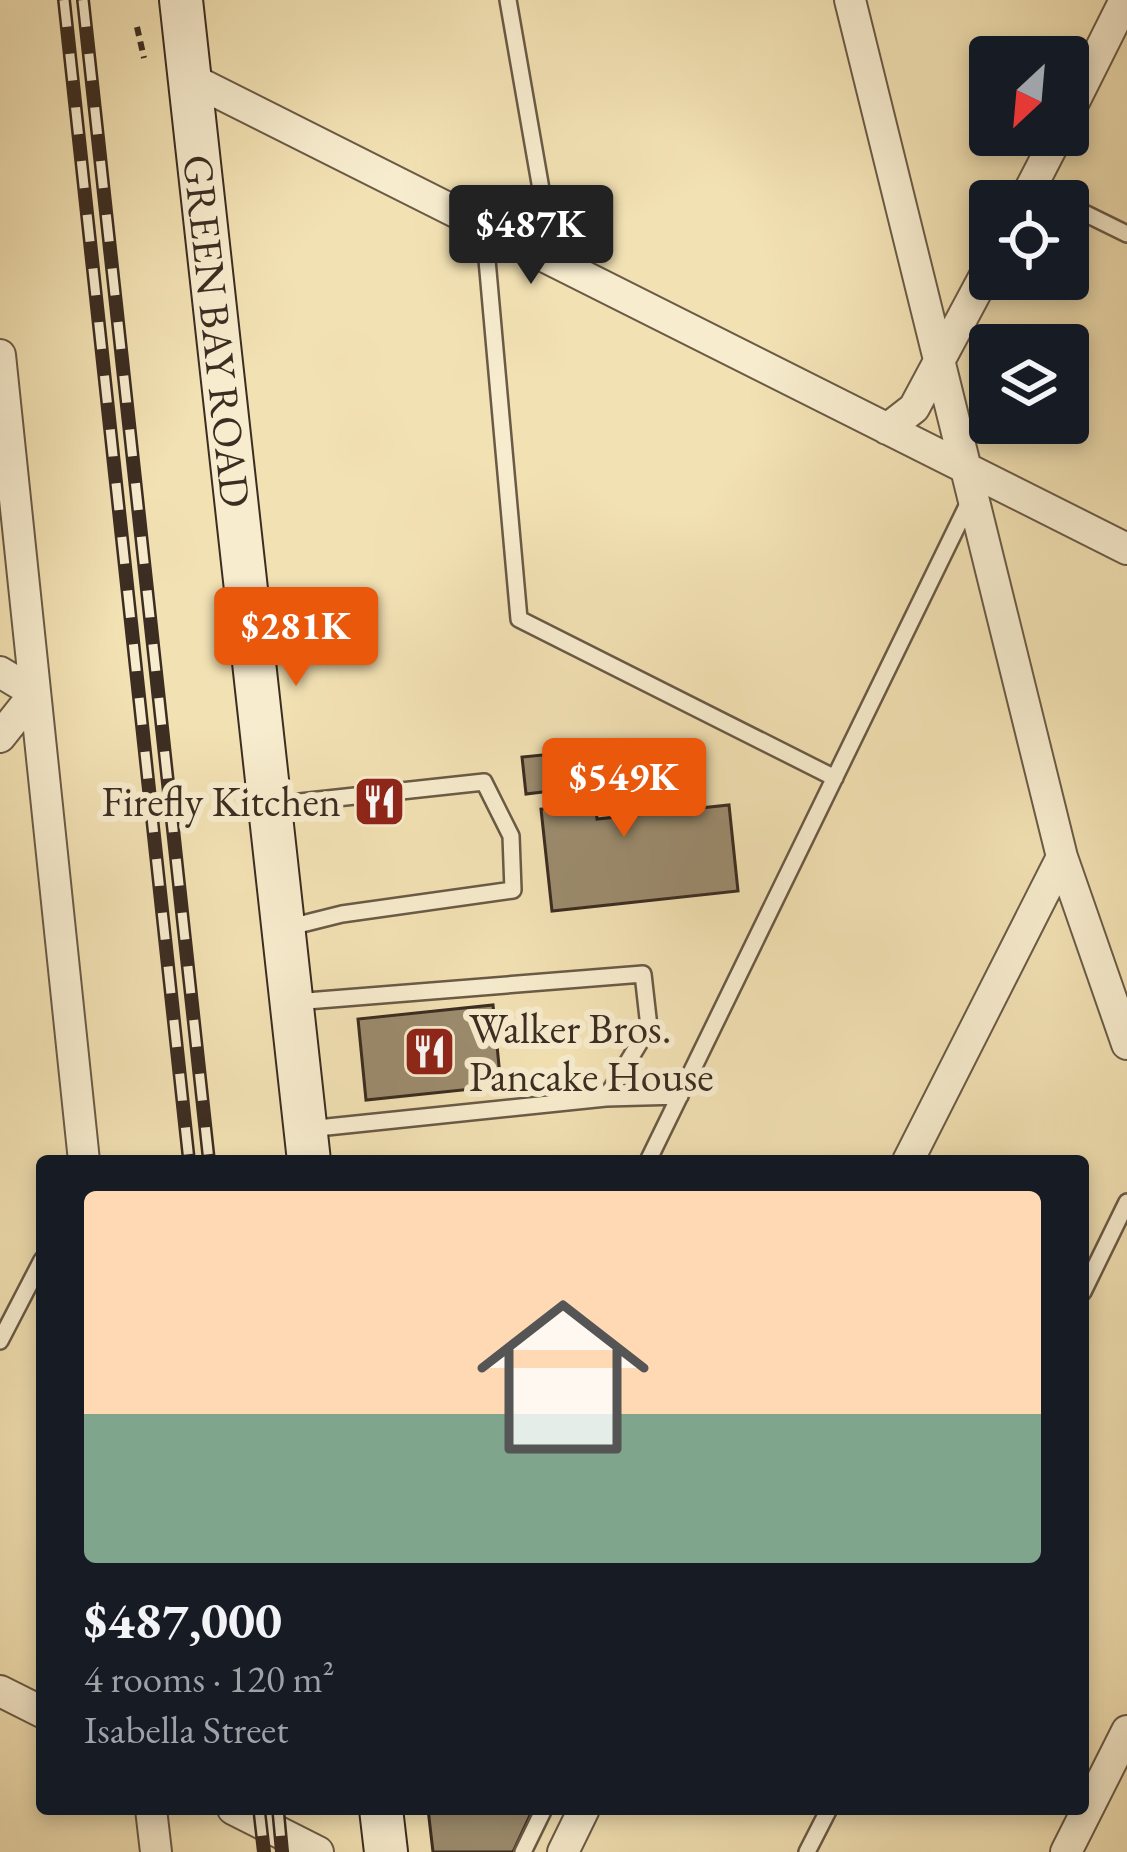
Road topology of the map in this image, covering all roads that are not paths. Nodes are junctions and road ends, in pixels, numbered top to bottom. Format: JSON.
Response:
{"nodes":[{"id":1,"x":181,"y":0,"type":"edge"},
{"id":2,"x":508,"y":0,"type":"edge"},
{"id":3,"x":850,"y":0,"type":"edge"},
{"id":4,"x":1125,"y":0,"type":"edge"},
{"id":5,"x":1089,"y":72,"type":"edge"},
{"id":6,"x":189,"y":78,"type":"junction"},
{"id":7,"x":1089,"y":215,"type":"edge"},
{"id":8,"x":484,"y":226,"type":"junction"},
{"id":9,"x":1127,"y":234,"type":"edge"},
{"id":10,"x":554,"y":261,"type":"junction"},
{"id":11,"x":972,"y":300,"type":"edge"},
{"id":12,"x":0,"y":355,"type":"edge"},
{"id":13,"x":942,"y":357,"type":"junction"},
{"id":14,"x":887,"y":429,"type":"junction"},
{"id":15,"x":969,"y":482,"type":"junction"},
{"id":16,"x":1127,"y":549,"type":"edge"},
{"id":17,"x":0,"y":672,"type":"edge"},
{"id":18,"x":35,"y":693,"type":"junction"},
{"id":19,"x":0,"y":737,"type":"edge"},
{"id":20,"x":835,"y":778,"type":"junction"},
{"id":21,"x":269,"y":805,"type":"junction"},
{"id":22,"x":1062,"y":856,"type":"junction"},
{"id":23,"x":283,"y":929,"type":"junction"},
{"id":24,"x":291,"y":1003,"type":"junction"},
{"id":25,"x":1127,"y":1044,"type":"edge"},
{"id":26,"x":680,"y":1096,"type":"junction"},
{"id":27,"x":606,"y":1098,"type":"junction"},
{"id":28,"x":308,"y":1145,"type":"edge"},
{"id":29,"x":83,"y":1155,"type":"edge"},
{"id":30,"x":651,"y":1155,"type":"edge"},
{"id":31,"x":911,"y":1155,"type":"edge"},
{"id":32,"x":1127,"y":1202,"type":"edge"},
{"id":33,"x":36,"y":1272,"type":"edge"},
{"id":34,"x":1089,"y":1280,"type":"edge"},
{"id":35,"x":0,"y":1341,"type":"edge"},
{"id":36,"x":0,"y":1691,"type":"edge"},
{"id":37,"x":36,"y":1709,"type":"edge"},
{"id":38,"x":1127,"y":1731,"type":"edge"},
{"id":39,"x":1089,"y":1806,"type":"edge"},
{"id":40,"x":153,"y":1815,"type":"edge"},
{"id":41,"x":245,"y":1815,"type":"edge"},
{"id":42,"x":382,"y":1815,"type":"edge"},
{"id":43,"x":541,"y":1815,"type":"edge"},
{"id":44,"x":581,"y":1815,"type":"edge"},
{"id":45,"x":826,"y":1815,"type":"edge"},
{"id":46,"x":1085,"y":1815,"type":"edge"},
{"id":47,"x":156,"y":1852,"type":"edge"},
{"id":48,"x":318,"y":1852,"type":"edge"},
{"id":49,"x":386,"y":1852,"type":"edge"},
{"id":50,"x":523,"y":1852,"type":"edge"},
{"id":51,"x":562,"y":1852,"type":"edge"},
{"id":52,"x":808,"y":1852,"type":"edge"},
{"id":53,"x":1066,"y":1852,"type":"edge"}],
"edges":[{"from":1,"to":6,"type":"main road","name":"GREEN BAY ROAD"},
{"from":2,"to":10,"type":"lane"},
{"from":3,"to":13,"type":"street"},
{"from":4,"to":5,"type":"street"},
{"from":6,"to":8,"type":"street"},
{"from":6,"to":21,"type":"main road","name":"GREEN BAY ROAD"},
{"from":7,"to":9,"type":"lane"},
{"from":8,"to":10,"type":"street"},
{"from":8,"to":20,"type":"lane"},
{"from":10,"to":14,"type":"street"},
{"from":11,"to":13,"type":"street"},
{"from":12,"to":18,"type":"street"},
{"from":13,"to":14,"type":"street"},
{"from":13,"to":15,"type":"street"},
{"from":14,"to":15,"type":"street"},
{"from":15,"to":16,"type":"street"},
{"from":15,"to":20,"type":"lane"},
{"from":15,"to":22,"type":"street"},
{"from":17,"to":18,"type":"street"},
{"from":18,"to":19,"type":"street"},
{"from":18,"to":29,"type":"street"},
{"from":20,"to":26,"type":"lane"},
{"from":21,"to":23,"type":"main road","name":"GREEN BAY ROAD"},
{"from":21,"to":23,"type":"lane"},
{"from":22,"to":25,"type":"street"},
{"from":22,"to":31,"type":"street"},
{"from":23,"to":24,"type":"main road","name":"GREEN BAY ROAD"},
{"from":24,"to":27,"type":"lane"},
{"from":24,"to":28,"type":"main road","name":"GREEN BAY ROAD"},
{"from":26,"to":27,"type":"lane"},
{"from":26,"to":30,"type":"lane"},
{"from":27,"to":28,"type":"lane"},
{"from":32,"to":34,"type":"lane"},
{"from":33,"to":35,"type":"lane"},
{"from":36,"to":37,"type":"street"},
{"from":38,"to":39,"type":"street"},
{"from":40,"to":47,"type":"street"},
{"from":41,"to":48,"type":"street"},
{"from":42,"to":49,"type":"main road"},
{"from":43,"to":50,"type":"lane"},
{"from":44,"to":51,"type":"street"},
{"from":45,"to":52,"type":"lane"},
{"from":46,"to":53,"type":"street"}]}
